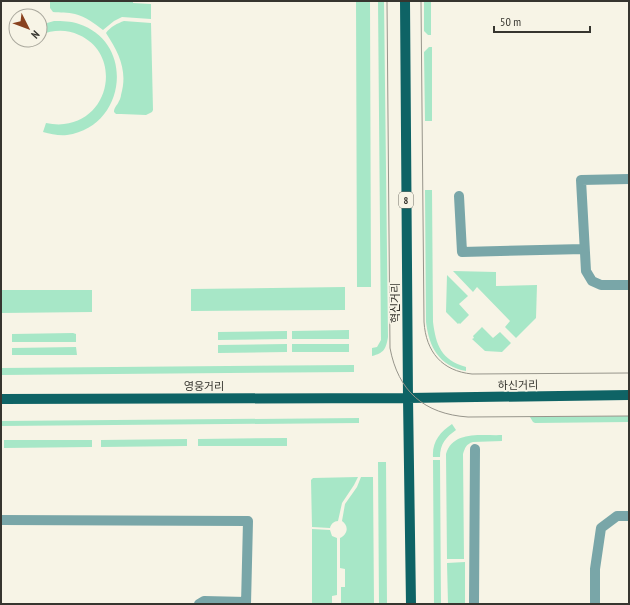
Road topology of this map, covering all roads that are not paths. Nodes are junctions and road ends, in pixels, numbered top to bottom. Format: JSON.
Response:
{"nodes":[{"id":1,"x":405,"y":1,"type":"edge"},
{"id":2,"x":629,"y":179,"type":"edge"},
{"id":3,"x":459,"y":196,"type":"dead end"},
{"id":4,"x":584,"y":249,"type":"junction"},
{"id":5,"x":629,"y":285,"type":"edge"},
{"id":6,"x":629,"y":395,"type":"edge"},
{"id":7,"x":408,"y":398,"type":"junction"},
{"id":8,"x":1,"y":399,"type":"edge"},
{"id":9,"x":475,"y":449,"type":"dead end"},
{"id":10,"x":629,"y":516,"type":"edge"},
{"id":11,"x":1,"y":520,"type":"edge"},
{"id":12,"x":246,"y":603,"type":"edge"},
{"id":13,"x":199,"y":604,"type":"edge"},
{"id":14,"x":411,"y":604,"type":"edge"},
{"id":15,"x":474,"y":604,"type":"edge"},
{"id":16,"x":595,"y":604,"type":"edge"}],
"edges":[{"from":1,"to":7,"type":"main road","name":"혁신거리","number":"8"},
{"from":2,"to":4,"type":"street"},
{"from":3,"to":4,"type":"street"},
{"from":4,"to":5,"type":"street"},
{"from":6,"to":7,"type":"main road","name":"하신거리"},
{"from":7,"to":8,"type":"main road","name":"영웅거리"},
{"from":7,"to":14,"type":"main road","name":"혁신거리","number":"8"},
{"from":9,"to":15,"type":"street"},
{"from":10,"to":16,"type":"street"},
{"from":11,"to":12,"type":"street"},
{"from":12,"to":13,"type":"street"}]}
